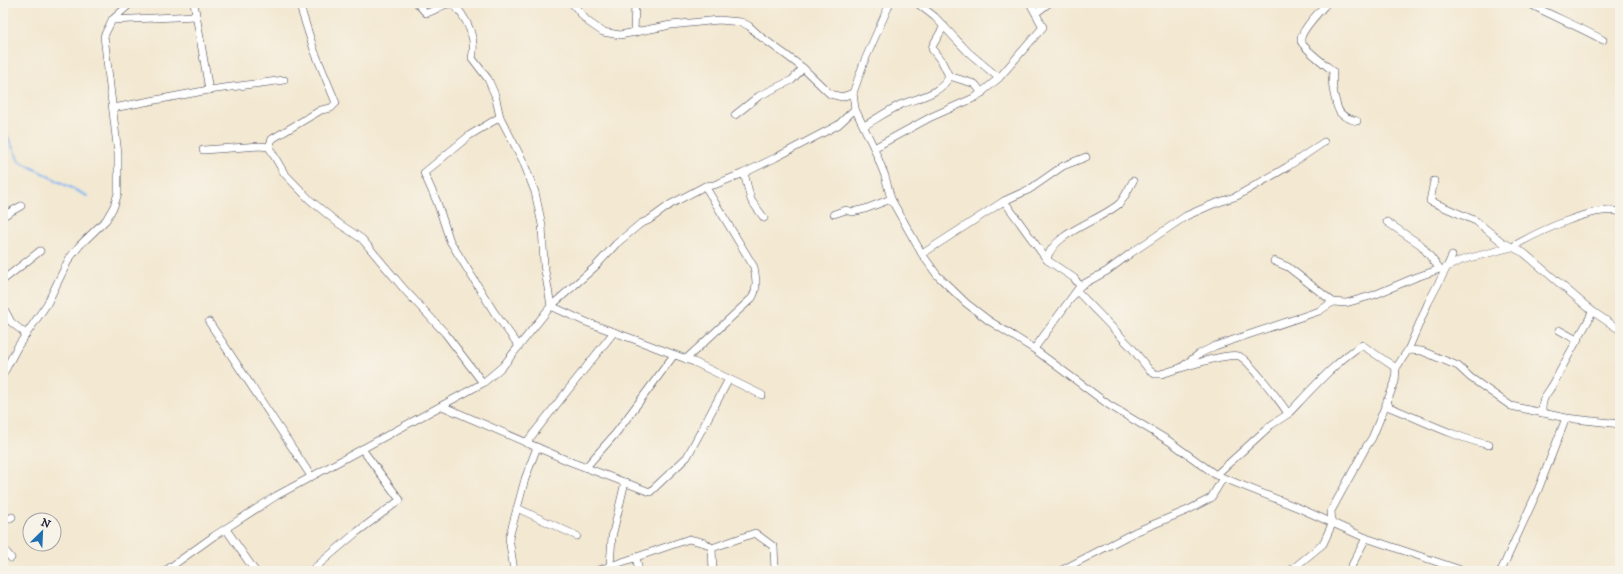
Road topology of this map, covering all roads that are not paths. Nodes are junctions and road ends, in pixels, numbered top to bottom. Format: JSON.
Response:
{"nodes":[{"id":1,"x":131,"y":3,"type":"edge"},
{"id":2,"x":194,"y":3,"type":"edge"},
{"id":3,"x":299,"y":3,"type":"edge"},
{"id":4,"x":417,"y":3,"type":"edge"},
{"id":5,"x":460,"y":3,"type":"edge"},
{"id":6,"x":572,"y":3,"type":"edge"},
{"id":7,"x":635,"y":3,"type":"edge"},
{"id":8,"x":890,"y":3,"type":"edge"},
{"id":9,"x":917,"y":3,"type":"edge"},
{"id":10,"x":1030,"y":3,"type":"edge"},
{"id":11,"x":1049,"y":3,"type":"edge"},
{"id":12,"x":1327,"y":3,"type":"edge"},
{"id":13,"x":1528,"y":3,"type":"edge"},
{"id":14,"x":1036,"y":13,"type":"junction"},
{"id":15,"x":461,"y":14,"type":"junction"},
{"id":16,"x":196,"y":16,"type":"junction"},
{"id":17,"x":112,"y":20,"type":"junction"},
{"id":18,"x":944,"y":26,"type":"junction"},
{"id":19,"x":634,"y":33,"type":"junction"},
{"id":20,"x":1603,"y":40,"type":"dead end"},
{"id":21,"x":803,"y":68,"type":"junction"},
{"id":22,"x":950,"y":76,"type":"junction"},
{"id":23,"x":999,"y":78,"type":"junction"},
{"id":24,"x":284,"y":80,"type":"dead end"},
{"id":25,"x":209,"y":90,"type":"junction"},
{"id":26,"x":982,"y":92,"type":"junction"},
{"id":27,"x":853,"y":93,"type":"junction"},
{"id":28,"x":113,"y":108,"type":"junction"},
{"id":29,"x":855,"y":109,"type":"junction"},
{"id":30,"x":735,"y":115,"type":"dead end"},
{"id":31,"x":500,"y":118,"type":"junction"},
{"id":32,"x":1357,"y":121,"type":"dead end"},
{"id":33,"x":864,"y":126,"type":"junction"},
{"id":34,"x":1324,"y":142,"type":"dead end"},
{"id":35,"x":269,"y":147,"type":"junction"},
{"id":36,"x":874,"y":148,"type":"junction"},
{"id":37,"x":203,"y":150,"type":"dead end"},
{"id":38,"x":1086,"y":157,"type":"dead end"},
{"id":39,"x":744,"y":173,"type":"junction"},
{"id":40,"x":1434,"y":181,"type":"dead end"},
{"id":41,"x":1133,"y":182,"type":"dead end"},
{"id":42,"x":705,"y":186,"type":"junction"},
{"id":43,"x":892,"y":199,"type":"junction"},
{"id":44,"x":1004,"y":201,"type":"junction"},
{"id":45,"x":21,"y":206,"type":"dead end"},
{"id":46,"x":1620,"y":212,"type":"edge"},
{"id":47,"x":834,"y":214,"type":"dead end"},
{"id":48,"x":3,"y":216,"type":"edge"},
{"id":49,"x":764,"y":218,"type":"dead end"},
{"id":50,"x":1387,"y":222,"type":"dead end"},
{"id":51,"x":1512,"y":247,"type":"junction"},
{"id":52,"x":40,"y":251,"type":"dead end"},
{"id":53,"x":922,"y":254,"type":"junction"},
{"id":54,"x":1452,"y":256,"type":"dead end"},
{"id":55,"x":1047,"y":260,"type":"junction"},
{"id":56,"x":1274,"y":262,"type":"dead end"},
{"id":57,"x":1447,"y":267,"type":"junction"},
{"id":58,"x":1440,"y":269,"type":"junction"},
{"id":59,"x":3,"y":280,"type":"edge"},
{"id":60,"x":1079,"y":288,"type":"junction"},
{"id":61,"x":1333,"y":302,"type":"junction"},
{"id":62,"x":551,"y":306,"type":"junction"},
{"id":63,"x":3,"y":307,"type":"edge"},
{"id":64,"x":1592,"y":311,"type":"junction"},
{"id":65,"x":209,"y":322,"type":"dead end"},
{"id":66,"x":1559,"y":330,"type":"dead end"},
{"id":67,"x":1620,"y":330,"type":"edge"},
{"id":68,"x":614,"y":332,"type":"junction"},
{"id":69,"x":26,"y":334,"type":"junction"},
{"id":70,"x":1577,"y":340,"type":"junction"},
{"id":71,"x":519,"y":346,"type":"junction"},
{"id":72,"x":1034,"y":349,"type":"junction"},
{"id":73,"x":1408,"y":350,"type":"junction"},
{"id":74,"x":674,"y":355,"type":"junction"},
{"id":75,"x":686,"y":359,"type":"junction"},
{"id":76,"x":1396,"y":368,"type":"junction"},
{"id":77,"x":1180,"y":369,"type":"junction"},
{"id":78,"x":3,"y":374,"type":"edge"},
{"id":79,"x":729,"y":379,"type":"junction"},
{"id":80,"x":483,"y":383,"type":"junction"},
{"id":81,"x":762,"y":395,"type":"dead end"},
{"id":82,"x":1387,"y":400,"type":"junction"},
{"id":83,"x":442,"y":406,"type":"junction"},
{"id":84,"x":1542,"y":413,"type":"junction"},
{"id":85,"x":1288,"y":414,"type":"junction"},
{"id":86,"x":1566,"y":418,"type":"junction"},
{"id":87,"x":1620,"y":424,"type":"edge"},
{"id":88,"x":526,"y":443,"type":"junction"},
{"id":89,"x":1489,"y":445,"type":"dead end"},
{"id":90,"x":537,"y":447,"type":"junction"},
{"id":91,"x":362,"y":449,"type":"junction"},
{"id":92,"x":586,"y":467,"type":"junction"},
{"id":93,"x":1216,"y":475,"type":"junction"},
{"id":94,"x":311,"y":476,"type":"junction"},
{"id":95,"x":1224,"y":478,"type":"junction"},
{"id":96,"x":625,"y":482,"type":"junction"},
{"id":97,"x":517,"y":508,"type":"junction"},
{"id":98,"x":12,"y":517,"type":"dead end"},
{"id":99,"x":3,"y":522,"type":"edge"},
{"id":100,"x":1332,"y":524,"type":"junction"},
{"id":101,"x":226,"y":529,"type":"junction"},
{"id":102,"x":576,"y":536,"type":"dead end"},
{"id":103,"x":1366,"y":538,"type":"junction"},
{"id":104,"x":3,"y":548,"type":"edge"},
{"id":105,"x":712,"y":548,"type":"junction"},
{"id":106,"x":636,"y":556,"type":"junction"},
{"id":107,"x":11,"y":558,"type":"dead end"},
{"id":108,"x":610,"y":565,"type":"junction"},
{"id":109,"x":1443,"y":568,"type":"edge"},
{"id":110,"x":170,"y":570,"type":"edge"},
{"id":111,"x":255,"y":571,"type":"edge"},
{"id":112,"x":311,"y":571,"type":"edge"},
{"id":113,"x":514,"y":571,"type":"edge"},
{"id":114,"x":596,"y":571,"type":"edge"},
{"id":115,"x":639,"y":571,"type":"edge"},
{"id":116,"x":713,"y":571,"type":"edge"},
{"id":117,"x":775,"y":571,"type":"edge"},
{"id":118,"x":1060,"y":571,"type":"edge"},
{"id":119,"x":1290,"y":571,"type":"edge"},
{"id":120,"x":1349,"y":571,"type":"edge"},
{"id":121,"x":1464,"y":571,"type":"edge"},
{"id":122,"x":1501,"y":571,"type":"edge"}],
"edges":[{"from":1,"to":17,"type":"street"},
{"from":2,"to":16,"type":"street"},
{"from":3,"to":35,"type":"street"},
{"from":4,"to":15,"type":"street"},
{"from":5,"to":15,"type":"street"},
{"from":6,"to":19,"type":"street"},
{"from":7,"to":19,"type":"street"},
{"from":8,"to":27,"type":"street"},
{"from":9,"to":18,"type":"street"},
{"from":10,"to":14,"type":"street"},
{"from":11,"to":14,"type":"street"},
{"from":12,"to":32,"type":"street"},
{"from":13,"to":20,"type":"street"},
{"from":14,"to":23,"type":"street"},
{"from":15,"to":31,"type":"street"},
{"from":16,"to":17,"type":"street"},
{"from":16,"to":25,"type":"street"},
{"from":17,"to":28,"type":"street"},
{"from":18,"to":22,"type":"street"},
{"from":18,"to":23,"type":"street"},
{"from":19,"to":21,"type":"street"},
{"from":21,"to":27,"type":"street"},
{"from":21,"to":30,"type":"street"},
{"from":22,"to":26,"type":"street"},
{"from":22,"to":33,"type":"street"},
{"from":23,"to":26,"type":"street"},
{"from":24,"to":25,"type":"street"},
{"from":25,"to":28,"type":"street"},
{"from":26,"to":36,"type":"street"},
{"from":27,"to":29,"type":"street"},
{"from":28,"to":69,"type":"street"},
{"from":29,"to":33,"type":"street"},
{"from":29,"to":39,"type":"street"},
{"from":31,"to":62,"type":"street"},
{"from":31,"to":71,"type":"street"},
{"from":33,"to":36,"type":"street"},
{"from":34,"to":60,"type":"street"},
{"from":35,"to":37,"type":"street"},
{"from":35,"to":80,"type":"street"},
{"from":36,"to":43,"type":"street"},
{"from":38,"to":44,"type":"street"},
{"from":39,"to":42,"type":"street"},
{"from":39,"to":49,"type":"street"},
{"from":40,"to":51,"type":"street"},
{"from":41,"to":55,"type":"street"},
{"from":42,"to":62,"type":"street"},
{"from":42,"to":75,"type":"street"},
{"from":43,"to":47,"type":"street"},
{"from":43,"to":53,"type":"street"},
{"from":44,"to":53,"type":"street"},
{"from":44,"to":55,"type":"street"},
{"from":45,"to":48,"type":"street"},
{"from":46,"to":51,"type":"street"},
{"from":50,"to":58,"type":"street"},
{"from":51,"to":57,"type":"street"},
{"from":51,"to":64,"type":"street"},
{"from":52,"to":59,"type":"street"},
{"from":53,"to":72,"type":"street"},
{"from":54,"to":57,"type":"street"},
{"from":55,"to":60,"type":"street"},
{"from":56,"to":61,"type":"street"},
{"from":57,"to":58,"type":"street"},
{"from":57,"to":73,"type":"street"},
{"from":58,"to":61,"type":"street"},
{"from":60,"to":72,"type":"street"},
{"from":60,"to":77,"type":"street"},
{"from":61,"to":77,"type":"street"},
{"from":62,"to":68,"type":"street"},
{"from":62,"to":71,"type":"street"},
{"from":63,"to":69,"type":"street"},
{"from":64,"to":67,"type":"street"},
{"from":64,"to":70,"type":"street"},
{"from":65,"to":94,"type":"street"},
{"from":66,"to":70,"type":"street"},
{"from":68,"to":74,"type":"street"},
{"from":68,"to":88,"type":"street"},
{"from":69,"to":78,"type":"street"},
{"from":70,"to":84,"type":"street"},
{"from":71,"to":80,"type":"street"},
{"from":72,"to":93,"type":"street"},
{"from":73,"to":76,"type":"street"},
{"from":73,"to":84,"type":"street"},
{"from":74,"to":75,"type":"street"},
{"from":74,"to":92,"type":"street"},
{"from":75,"to":79,"type":"street"},
{"from":76,"to":82,"type":"street"},
{"from":76,"to":85,"type":"street"},
{"from":77,"to":85,"type":"street"},
{"from":79,"to":81,"type":"street"},
{"from":79,"to":96,"type":"street"},
{"from":80,"to":83,"type":"street"},
{"from":82,"to":89,"type":"street"},
{"from":82,"to":100,"type":"street"},
{"from":83,"to":88,"type":"street"},
{"from":83,"to":91,"type":"street"},
{"from":84,"to":86,"type":"street"},
{"from":85,"to":93,"type":"street"},
{"from":86,"to":87,"type":"street"},
{"from":86,"to":122,"type":"street"},
{"from":88,"to":90,"type":"street"},
{"from":90,"to":92,"type":"street"},
{"from":90,"to":97,"type":"street"},
{"from":91,"to":94,"type":"street"},
{"from":91,"to":112,"type":"street"},
{"from":92,"to":96,"type":"street"},
{"from":93,"to":95,"type":"street"},
{"from":94,"to":101,"type":"street"},
{"from":95,"to":100,"type":"street"},
{"from":95,"to":118,"type":"street"},
{"from":96,"to":108,"type":"street"},
{"from":97,"to":102,"type":"street"},
{"from":97,"to":113,"type":"street"},
{"from":98,"to":99,"type":"street"},
{"from":100,"to":103,"type":"street"},
{"from":100,"to":119,"type":"street"},
{"from":101,"to":110,"type":"street"},
{"from":101,"to":111,"type":"street"},
{"from":103,"to":109,"type":"street"},
{"from":103,"to":120,"type":"street"},
{"from":104,"to":107,"type":"street"},
{"from":105,"to":106,"type":"street"},
{"from":105,"to":116,"type":"street"},
{"from":105,"to":117,"type":"street"},
{"from":106,"to":108,"type":"street"},
{"from":106,"to":115,"type":"street"},
{"from":108,"to":114,"type":"street"},
{"from":109,"to":121,"type":"street"}]}
